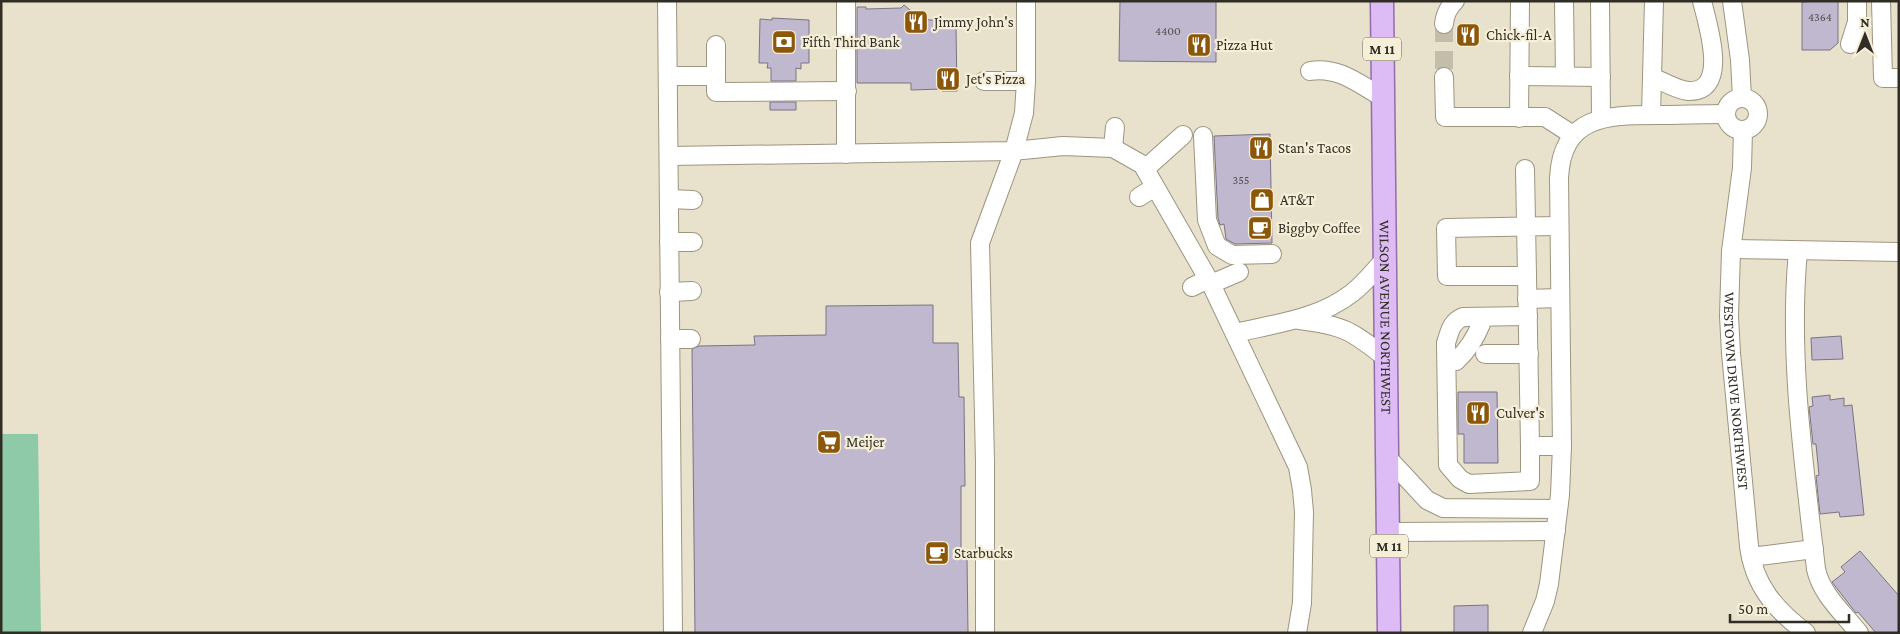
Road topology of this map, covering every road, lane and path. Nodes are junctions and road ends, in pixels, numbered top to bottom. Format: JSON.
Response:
{"nodes":[{"id":1,"x":667,"y":1,"type":"edge"},
{"id":2,"x":846,"y":1,"type":"edge"},
{"id":3,"x":1026,"y":1,"type":"edge"},
{"id":4,"x":1382,"y":1,"type":"edge"},
{"id":5,"x":1455,"y":1,"type":"edge"},
{"id":6,"x":1520,"y":1,"type":"edge"},
{"id":7,"x":1564,"y":1,"type":"edge"},
{"id":8,"x":1600,"y":1,"type":"edge"},
{"id":9,"x":1654,"y":1,"type":"edge"},
{"id":10,"x":1702,"y":1,"type":"edge"},
{"id":11,"x":1732,"y":1,"type":"edge"},
{"id":12,"x":1857,"y":1,"type":"edge"},
{"id":13,"x":1881,"y":1,"type":"edge"},
{"id":14,"x":1444,"y":24,"type":"tunnel mouth"},
{"id":15,"x":1850,"y":44,"type":"dead end"},
{"id":16,"x":716,"y":45,"type":"dead end"},
{"id":17,"x":1740,"y":60,"type":"junction"},
{"id":18,"x":1713,"y":65,"type":"junction"},
{"id":19,"x":1310,"y":71,"type":"dead end"},
{"id":20,"x":668,"y":76,"type":"junction"},
{"id":21,"x":716,"y":76,"type":"junction"},
{"id":22,"x":1519,"y":76,"type":"junction"},
{"id":23,"x":1565,"y":76,"type":"junction"},
{"id":24,"x":1444,"y":77,"type":"tunnel mouth"},
{"id":25,"x":1602,"y":77,"type":"junction"},
{"id":26,"x":1652,"y":77,"type":"junction"},
{"id":27,"x":1899,"y":78,"type":"edge"},
{"id":28,"x":984,"y":81,"type":"dead end"},
{"id":29,"x":1026,"y":81,"type":"junction"},
{"id":30,"x":1382,"y":97,"type":"junction"},
{"id":31,"x":1742,"y":98,"type":"junction"},
{"id":32,"x":850,"y":99,"type":"junction"},
{"id":33,"x":1725,"y":114,"type":"junction"},
{"id":34,"x":1651,"y":115,"type":"junction"},
{"id":35,"x":1519,"y":118,"type":"junction"},
{"id":36,"x":1601,"y":118,"type":"junction"},
{"id":37,"x":1115,"y":127,"type":"dead end"},
{"id":38,"x":1743,"y":130,"type":"junction"},
{"id":39,"x":1183,"y":134,"type":"dead end"},
{"id":40,"x":1573,"y":134,"type":"junction"},
{"id":41,"x":1203,"y":136,"type":"dead end"},
{"id":42,"x":1113,"y":148,"type":"junction"},
{"id":43,"x":1014,"y":151,"type":"junction"},
{"id":44,"x":846,"y":154,"type":"junction"},
{"id":45,"x":668,"y":156,"type":"junction"},
{"id":46,"x":1145,"y":169,"type":"junction"},
{"id":47,"x":1524,"y":169,"type":"dead end"},
{"id":48,"x":1155,"y":187,"type":"junction"},
{"id":49,"x":1138,"y":197,"type":"dead end"},
{"id":50,"x":669,"y":199,"type":"junction"},
{"id":51,"x":693,"y":200,"type":"dead end"},
{"id":52,"x":1526,"y":226,"type":"junction"},
{"id":53,"x":1559,"y":226,"type":"junction"},
{"id":54,"x":669,"y":242,"type":"junction"},
{"id":55,"x":693,"y":242,"type":"dead end"},
{"id":56,"x":1732,"y":249,"type":"junction"},
{"id":57,"x":1798,"y":251,"type":"junction"},
{"id":58,"x":1899,"y":252,"type":"edge"},
{"id":59,"x":1272,"y":254,"type":"dead end"},
{"id":60,"x":1384,"y":260,"type":"junction"},
{"id":61,"x":1239,"y":272,"type":"dead end"},
{"id":62,"x":1526,"y":276,"type":"junction"},
{"id":63,"x":1210,"y":282,"type":"junction"},
{"id":64,"x":1192,"y":287,"type":"dead end"},
{"id":65,"x":692,"y":291,"type":"dead end"},
{"id":66,"x":669,"y":292,"type":"junction"},
{"id":67,"x":1560,"y":298,"type":"junction"},
{"id":68,"x":1528,"y":313,"type":"junction"},
{"id":69,"x":1298,"y":320,"type":"junction"},
{"id":70,"x":1235,"y":333,"type":"junction"},
{"id":71,"x":670,"y":339,"type":"junction"},
{"id":72,"x":691,"y":339,"type":"dead end"},
{"id":73,"x":1485,"y":354,"type":"dead end"},
{"id":74,"x":1529,"y":354,"type":"junction"},
{"id":75,"x":1386,"y":358,"type":"junction"},
{"id":76,"x":1530,"y":446,"type":"junction"},
{"id":77,"x":1562,"y":446,"type":"junction"},
{"id":78,"x":1388,"y":458,"type":"junction"},
{"id":79,"x":1530,"y":470,"type":"junction"},
{"id":80,"x":1558,"y":509,"type":"junction"},
{"id":81,"x":1556,"y":531,"type":"junction"},
{"id":82,"x":1388,"y":532,"type":"junction"},
{"id":83,"x":1814,"y":549,"type":"junction"},
{"id":84,"x":1750,"y":556,"type":"junction"},
{"id":85,"x":673,"y":633,"type":"edge"},
{"id":86,"x":985,"y":633,"type":"edge"},
{"id":87,"x":1297,"y":633,"type":"edge"},
{"id":88,"x":1389,"y":633,"type":"edge"},
{"id":89,"x":1532,"y":633,"type":"edge"},
{"id":90,"x":1806,"y":633,"type":"edge"},
{"id":91,"x":1859,"y":633,"type":"edge"}],
"edges":[{"from":1,"to":20,"type":"street"},
{"from":2,"to":32,"type":"street"},
{"from":3,"to":29,"type":"street"},
{"from":4,"to":30,"type":"main road","name":"WILSON AVENUE NORTHWEST","number":"M 11"},
{"from":5,"to":14,"type":"street"},
{"from":6,"to":22,"type":"street"},
{"from":7,"to":23,"type":"street"},
{"from":8,"to":25,"type":"street"},
{"from":9,"to":26,"type":"street"},
{"from":10,"to":18,"type":"street"},
{"from":11,"to":17,"type":"street"},
{"from":12,"to":15,"type":"street"},
{"from":13,"to":27,"type":"street"},
{"from":16,"to":21,"type":"street"},
{"from":17,"to":18,"type":"street"},
{"from":17,"to":31,"type":"street"},
{"from":18,"to":26,"type":"street"},
{"from":19,"to":30,"type":"street"},
{"from":20,"to":21,"type":"street"},
{"from":20,"to":45,"type":"street"},
{"from":21,"to":32,"type":"street"},
{"from":22,"to":23,"type":"street"},
{"from":22,"to":35,"type":"street"},
{"from":23,"to":25,"type":"street"},
{"from":24,"to":35,"type":"street"},
{"from":25,"to":36,"type":"street"},
{"from":26,"to":34,"type":"street"},
{"from":28,"to":29,"type":"street"},
{"from":29,"to":43,"type":"street"},
{"from":30,"to":60,"type":"main road","name":"WILSON AVENUE NORTHWEST","number":"M 11"},
{"from":31,"to":33,"type":"street"},
{"from":31,"to":38,"type":"street"},
{"from":32,"to":44,"type":"street"},
{"from":33,"to":34,"type":"street"},
{"from":33,"to":38,"type":"street"},
{"from":34,"to":36,"type":"street"},
{"from":35,"to":40,"type":"street"},
{"from":36,"to":40,"type":"street"},
{"from":37,"to":42,"type":"street"},
{"from":38,"to":56,"type":"street","name":"WESTOWN DRIVE NORTHWEST"},
{"from":39,"to":46,"type":"street"},
{"from":40,"to":53,"type":"street"},
{"from":41,"to":59,"type":"street"},
{"from":42,"to":43,"type":"street"},
{"from":42,"to":46,"type":"street"},
{"from":43,"to":44,"type":"street"},
{"from":43,"to":86,"type":"street"},
{"from":44,"to":45,"type":"street"},
{"from":45,"to":50,"type":"street"},
{"from":46,"to":48,"type":"street"},
{"from":47,"to":52,"type":"street"},
{"from":48,"to":49,"type":"street"},
{"from":48,"to":63,"type":"street"},
{"from":50,"to":51,"type":"street"},
{"from":50,"to":54,"type":"street"},
{"from":52,"to":53,"type":"street"},
{"from":52,"to":62,"type":"street"},
{"from":52,"to":62,"type":"street"},
{"from":53,"to":67,"type":"street"},
{"from":54,"to":55,"type":"street"},
{"from":54,"to":66,"type":"street"},
{"from":56,"to":57,"type":"street"},
{"from":56,"to":84,"type":"street","name":"WESTOWN DRIVE NORTHWEST"},
{"from":57,"to":58,"type":"street"},
{"from":57,"to":83,"type":"street"},
{"from":60,"to":69,"type":"street"},
{"from":60,"to":75,"type":"main road","name":"WILSON AVENUE NORTHWEST","number":"M 11"},
{"from":61,"to":63,"type":"street"},
{"from":62,"to":68,"type":"street"},
{"from":63,"to":64,"type":"street"},
{"from":63,"to":70,"type":"street"},
{"from":65,"to":66,"type":"street"},
{"from":66,"to":71,"type":"street"},
{"from":67,"to":68,"type":"street"},
{"from":67,"to":77,"type":"street"},
{"from":68,"to":74,"type":"street"},
{"from":68,"to":79,"type":"street"},
{"from":68,"to":79,"type":"street"},
{"from":69,"to":70,"type":"street"},
{"from":69,"to":75,"type":"street"},
{"from":70,"to":87,"type":"street"},
{"from":71,"to":72,"type":"street"},
{"from":71,"to":85,"type":"street"},
{"from":73,"to":74,"type":"street"},
{"from":74,"to":76,"type":"street"},
{"from":75,"to":78,"type":"main road","name":"WILSON AVENUE NORTHWEST","number":"M 11"},
{"from":76,"to":77,"type":"street"},
{"from":76,"to":79,"type":"street"},
{"from":77,"to":80,"type":"street"},
{"from":78,"to":80,"type":"street"},
{"from":78,"to":82,"type":"main road","name":"WILSON AVENUE NORTHWEST","number":"M 11"},
{"from":80,"to":81,"type":"street"},
{"from":81,"to":82,"type":"street"},
{"from":81,"to":89,"type":"street"},
{"from":82,"to":88,"type":"main road","name":"WILSON AVENUE NORTHWEST","number":"M 11"},
{"from":83,"to":84,"type":"street"},
{"from":83,"to":91,"type":"street"},
{"from":84,"to":90,"type":"street","name":"WESTOWN DRIVE NORTHWEST"}]}
